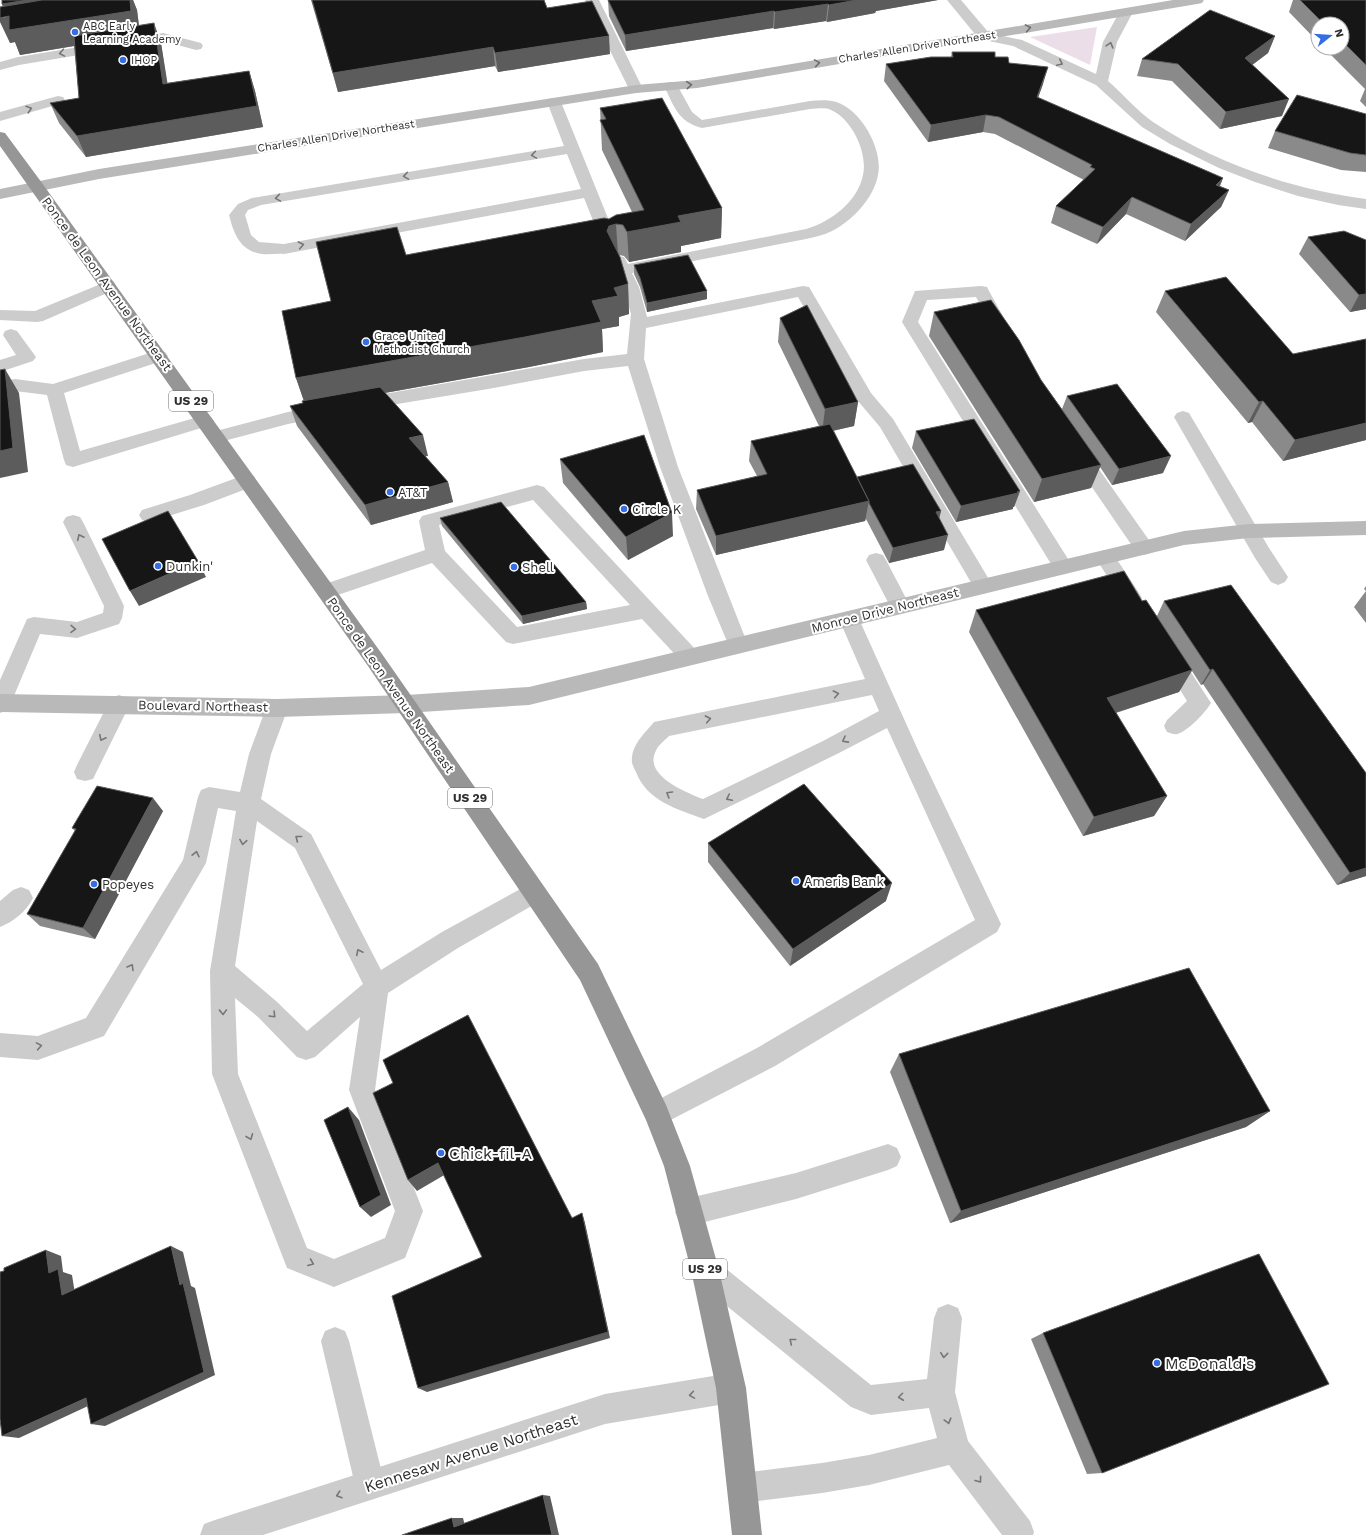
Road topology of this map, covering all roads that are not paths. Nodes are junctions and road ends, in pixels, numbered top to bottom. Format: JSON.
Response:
{"nodes":[{"id":1,"x":592,"y":0,"type":"edge"},
{"id":2,"x":954,"y":0,"type":"edge"},
{"id":3,"x":1197,"y":0,"type":"edge"},
{"id":4,"x":1126,"y":12,"type":"junction"},
{"id":5,"x":984,"y":36,"type":"junction"},
{"id":6,"x":196,"y":46,"type":"dead end"},
{"id":7,"x":0,"y":66,"type":"edge"},
{"id":8,"x":673,"y":80,"type":"junction"},
{"id":9,"x":1101,"y":82,"type":"junction"},
{"id":10,"x":636,"y":89,"type":"junction"},
{"id":11,"x":58,"y":100,"type":"edge"},
{"id":12,"x":554,"y":102,"type":"junction"},
{"id":13,"x":0,"y":117,"type":"edge"},
{"id":14,"x":0,"y":136,"type":"edge"},
{"id":15,"x":573,"y":149,"type":"junction"},
{"id":16,"x":37,"y":186,"type":"junction"},
{"id":17,"x":589,"y":192,"type":"junction"},
{"id":18,"x":0,"y":194,"type":"edge"},
{"id":19,"x":1366,"y":204,"type":"edge"},
{"id":20,"x":610,"y":244,"type":"edge"},
{"id":21,"x":108,"y":286,"type":"junction"},
{"id":22,"x":0,"y":315,"type":"edge"},
{"id":23,"x":37,"y":317,"type":"junction"},
{"id":24,"x":637,"y":324,"type":"junction"},
{"id":25,"x":5,"y":337,"type":"edge"},
{"id":26,"x":1007,"y":338,"type":"edge"},
{"id":27,"x":159,"y":356,"type":"junction"},
{"id":28,"x":635,"y":359,"type":"junction"},
{"id":29,"x":0,"y":366,"type":"edge"},
{"id":30,"x":0,"y":388,"type":"edge"},
{"id":31,"x":54,"y":390,"type":"junction"},
{"id":32,"x":1183,"y":417,"type":"dead end"},
{"id":33,"x":205,"y":422,"type":"junction"},
{"id":34,"x":216,"y":437,"type":"junction"},
{"id":35,"x":1067,"y":437,"type":"edge"},
{"id":36,"x":247,"y":481,"type":"junction"},
{"id":37,"x":149,"y":516,"type":"dead end"},
{"id":38,"x":73,"y":522,"type":"dead end"},
{"id":39,"x":1366,"y":528,"type":"edge"},
{"id":40,"x":1249,"y":530,"type":"junction"},
{"id":41,"x":1144,"y":548,"type":"junction"},
{"id":42,"x":436,"y":554,"type":"junction"},
{"id":43,"x":1105,"y":557,"type":"junction"},
{"id":44,"x":876,"y":560,"type":"dead end"},
{"id":45,"x":1063,"y":567,"type":"junction"},
{"id":46,"x":1278,"y":577,"type":"dead end"},
{"id":47,"x":983,"y":586,"type":"junction"},
{"id":48,"x":326,"y":591,"type":"junction"},
{"id":49,"x":900,"y":606,"type":"junction"},
{"id":50,"x":646,"y":610,"type":"junction"},
{"id":51,"x":1144,"y":617,"type":"edge"},
{"id":52,"x":849,"y":619,"type":"junction"},
{"id":53,"x":1161,"y":644,"type":"edge"},
{"id":54,"x":738,"y":646,"type":"junction"},
{"id":55,"x":690,"y":657,"type":"junction"},
{"id":56,"x":878,"y":685,"type":"junction"},
{"id":57,"x":0,"y":703,"type":"edge"},
{"id":58,"x":119,"y":704,"type":"junction"},
{"id":59,"x":406,"y":704,"type":"junction"},
{"id":60,"x":277,"y":708,"type":"junction"},
{"id":61,"x":892,"y":715,"type":"junction"},
{"id":62,"x":1175,"y":726,"type":"dead end"},
{"id":63,"x":85,"y":772,"type":"dead end"},
{"id":64,"x":249,"y":803,"type":"junction"},
{"id":65,"x":534,"y":893,"type":"junction"},
{"id":66,"x":21,"y":898,"type":"dead end"},
{"id":67,"x":0,"y":916,"type":"edge"},
{"id":68,"x":222,"y":971,"type":"junction"},
{"id":69,"x":377,"y":987,"type":"junction"},
{"id":70,"x":0,"y":1045,"type":"edge"},
{"id":71,"x":657,"y":1114,"type":"junction"},
{"id":72,"x":888,"y":1157,"type":"dead end"},
{"id":73,"x":689,"y":1212,"type":"junction"},
{"id":74,"x":705,"y":1270,"type":"junction"},
{"id":75,"x":948,"y":1318,"type":"dead end"},
{"id":76,"x":335,"y":1341,"type":"dead end"},
{"id":77,"x":731,"y":1388,"type":"junction"},
{"id":78,"x":940,"y":1392,"type":"junction"},
{"id":79,"x":955,"y":1449,"type":"junction"},
{"id":80,"x":370,"y":1486,"type":"junction"},
{"id":81,"x":742,"y":1488,"type":"junction"},
{"id":82,"x":1019,"y":1532,"type":"dead end"},
{"id":83,"x":216,"y":1535,"type":"edge"},
{"id":84,"x":748,"y":1535,"type":"edge"}],
"edges":[{"from":1,"to":10,"type":"street"},
{"from":2,"to":5,"type":"street"},
{"from":3,"to":4,"type":"street","name":"Charles Allen Drive Northeast"},
{"from":5,"to":4,"type":"street","name":"Charles Allen Drive Northeast","one_way":true},
{"from":9,"to":4,"type":"street","one_way":true},
{"from":8,"to":5,"type":"street","name":"Charles Allen Drive Northeast","one_way":true},
{"from":5,"to":9,"type":"street","one_way":true},
{"from":6,"to":7,"type":"street","one_way":true},
{"from":8,"to":10,"type":"street","name":"Charles Allen Drive Northeast"},
{"from":8,"to":24,"type":"street"},
{"from":9,"to":19,"type":"street"},
{"from":10,"to":12,"type":"street","name":"Charles Allen Drive Northeast"},
{"from":13,"to":11,"type":"street","one_way":true},
{"from":12,"to":15,"type":"street"},
{"from":12,"to":16,"type":"street","name":"Charles Allen Drive Northeast"},
{"from":14,"to":16,"type":"highway","name":"Ponce de Leon Avenue Northeast","number":"US 29"},
{"from":15,"to":17,"type":"street"},
{"from":15,"to":17,"type":"street","one_way":true},
{"from":16,"to":18,"type":"street","name":"Charles Allen Drive Northeast"},
{"from":16,"to":21,"type":"highway","name":"Ponce de Leon Avenue Northeast","number":"US 29"},
{"from":17,"to":20,"type":"street"},
{"from":21,"to":23,"type":"street"},
{"from":21,"to":27,"type":"highway","name":"Ponce de Leon Avenue Northeast","number":"US 29"},
{"from":22,"to":23,"type":"street"},
{"from":23,"to":25,"type":"street"},
{"from":24,"to":28,"type":"street"},
{"from":24,"to":47,"type":"street"},
{"from":25,"to":29,"type":"street"},
{"from":26,"to":45,"type":"street"},
{"from":27,"to":31,"type":"street"},
{"from":27,"to":33,"type":"highway","name":"Ponce de Leon Avenue Northeast","number":"US 29"},
{"from":28,"to":34,"type":"street"},
{"from":28,"to":54,"type":"street"},
{"from":30,"to":31,"type":"street"},
{"from":31,"to":33,"type":"street"},
{"from":32,"to":40,"type":"street"},
{"from":33,"to":34,"type":"highway","name":"Ponce de Leon Avenue Northeast","number":"US 29"},
{"from":34,"to":36,"type":"highway","name":"Ponce de Leon Avenue Northeast","number":"US 29"},
{"from":35,"to":41,"type":"street"},
{"from":36,"to":37,"type":"street"},
{"from":36,"to":48,"type":"highway","name":"Ponce de Leon Avenue Northeast","number":"US 29"},
{"from":57,"to":38,"type":"street","one_way":true},
{"from":39,"to":40,"type":"street","name":"Monroe Drive Northeast"},
{"from":40,"to":41,"type":"street","name":"Monroe Drive Northeast"},
{"from":40,"to":46,"type":"street"},
{"from":41,"to":43,"type":"street","name":"Monroe Drive Northeast"},
{"from":42,"to":48,"type":"street"},
{"from":42,"to":50,"type":"street"},
{"from":42,"to":50,"type":"street"},
{"from":43,"to":45,"type":"street","name":"Monroe Drive Northeast"},
{"from":43,"to":51,"type":"street"},
{"from":44,"to":49,"type":"street"},
{"from":45,"to":47,"type":"street","name":"Monroe Drive Northeast"},
{"from":47,"to":49,"type":"street","name":"Monroe Drive Northeast"},
{"from":48,"to":59,"type":"highway","name":"Ponce de Leon Avenue Northeast","number":"US 29"},
{"from":49,"to":52,"type":"street","name":"Monroe Drive Northeast"},
{"from":50,"to":55,"type":"street"},
{"from":52,"to":54,"type":"street","name":"Monroe Drive Northeast"},
{"from":52,"to":56,"type":"street"},
{"from":53,"to":62,"type":"street"},
{"from":54,"to":55,"type":"street","name":"Monroe Drive Northeast"},
{"from":55,"to":59,"type":"street","name":"Monroe Drive Northeast"},
{"from":56,"to":61,"type":"street"},
{"from":61,"to":56,"type":"street","one_way":true},
{"from":57,"to":58,"type":"street","name":"Boulevard Northeast"},
{"from":58,"to":60,"type":"street","name":"Boulevard Northeast"},
{"from":58,"to":63,"type":"street","one_way":true},
{"from":59,"to":60,"type":"street","name":"Boulevard Northeast"},
{"from":59,"to":65,"type":"highway","name":"Ponce de Leon Avenue Northeast","number":"US 29"},
{"from":60,"to":64,"type":"street"},
{"from":61,"to":71,"type":"street"},
{"from":64,"to":68,"type":"street","one_way":true},
{"from":69,"to":64,"type":"street","one_way":true},
{"from":70,"to":64,"type":"street","one_way":true},
{"from":65,"to":69,"type":"street"},
{"from":65,"to":71,"type":"highway","name":"Ponce de Leon Avenue Northeast","number":"US 29"},
{"from":66,"to":67,"type":"street"},
{"from":68,"to":69,"type":"street","one_way":true},
{"from":68,"to":69,"type":"street","one_way":true},
{"from":71,"to":73,"type":"highway","name":"Ponce de Leon Avenue Northeast","number":"US 29"},
{"from":72,"to":73,"type":"street"},
{"from":73,"to":74,"type":"highway","name":"Ponce de Leon Avenue Northeast","number":"US 29"},
{"from":74,"to":77,"type":"highway","name":"Ponce de Leon Avenue Northeast","number":"US 29"},
{"from":78,"to":74,"type":"street","one_way":true},
{"from":75,"to":78,"type":"street","one_way":true},
{"from":76,"to":80,"type":"street"},
{"from":77,"to":80,"type":"street","name":"Kennesaw Avenue Northeast","one_way":true},
{"from":77,"to":81,"type":"highway","name":"Ponce de Leon Avenue Northeast","number":"US 29"},
{"from":78,"to":79,"type":"street","one_way":true},
{"from":79,"to":81,"type":"street"},
{"from":79,"to":82,"type":"street","one_way":true},
{"from":80,"to":83,"type":"street","name":"Kennesaw Avenue Northeast","one_way":true},
{"from":81,"to":84,"type":"highway","name":"Ponce de Leon Avenue Northeast","number":"US 29"}]}
